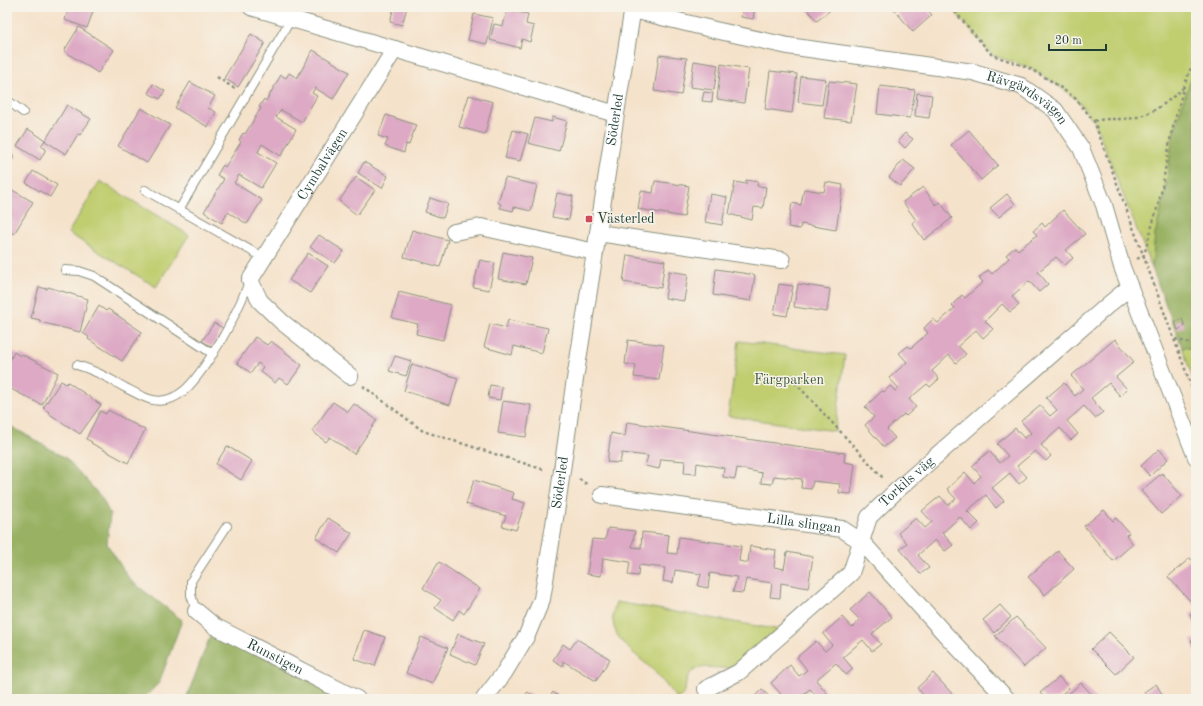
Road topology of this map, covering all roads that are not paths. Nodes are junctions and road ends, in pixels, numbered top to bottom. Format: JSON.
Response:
{"nodes":[{"id":1,"x":251,"y":7,"type":"edge"},
{"id":2,"x":633,"y":8,"type":"edge"},
{"id":3,"x":291,"y":19,"type":"junction"},
{"id":4,"x":395,"y":48,"type":"junction"},
{"id":5,"x":7,"y":100,"type":"edge"},
{"id":6,"x":23,"y":112,"type":"dead end"},
{"id":7,"x":616,"y":114,"type":"junction"},
{"id":8,"x":145,"y":190,"type":"dead end"},
{"id":9,"x":179,"y":210,"type":"junction"},
{"id":10,"x":454,"y":232,"type":"dead end"},
{"id":11,"x":598,"y":233,"type":"junction"},
{"id":12,"x":595,"y":252,"type":"junction"},
{"id":13,"x":264,"y":258,"type":"junction"},
{"id":14,"x":782,"y":260,"type":"dead end"},
{"id":15,"x":66,"y":270,"type":"dead end"},
{"id":16,"x":250,"y":280,"type":"junction"},
{"id":17,"x":1130,"y":287,"type":"junction"},
{"id":18,"x":213,"y":354,"type":"junction"},
{"id":19,"x":77,"y":365,"type":"dead end"},
{"id":20,"x":350,"y":376,"type":"road end"},
{"id":21,"x":1196,"y":457,"type":"edge"},
{"id":22,"x":602,"y":496,"type":"road end"},
{"id":23,"x":227,"y":526,"type":"dead end"},
{"id":24,"x":862,"y":542,"type":"junction"},
{"id":25,"x":196,"y":611,"type":"joint"},
{"id":26,"x":706,"y":689,"type":"dead end"},
{"id":27,"x":357,"y":699,"type":"edge"},
{"id":28,"x":484,"y":699,"type":"edge"},
{"id":29,"x":1007,"y":699,"type":"edge"}],
"edges":[{"from":1,"to":3,"type":"street"},
{"from":2,"to":7,"type":"street","name":"Söderled"},
{"from":2,"to":17,"type":"street","name":"Rävgärdsvägen"},
{"from":3,"to":4,"type":"street"},
{"from":3,"to":9,"type":"lane"},
{"from":4,"to":7,"type":"street"},
{"from":4,"to":13,"type":"street","name":"Cymbalvägen"},
{"from":5,"to":6,"type":"lane"},
{"from":7,"to":11,"type":"street","name":"Söderled"},
{"from":8,"to":9,"type":"lane"},
{"from":9,"to":13,"type":"lane"},
{"from":10,"to":12,"type":"street"},
{"from":11,"to":12,"type":"street","name":"Söderled"},
{"from":11,"to":14,"type":"street"},
{"from":12,"to":28,"type":"street","name":"Söderled"},
{"from":13,"to":16,"type":"street","name":"Cymbalvägen"},
{"from":15,"to":18,"type":"lane"},
{"from":16,"to":18,"type":"lane","name":"Cymbalvägen"},
{"from":16,"to":20,"type":"street"},
{"from":17,"to":21,"type":"street","name":"Rävgärdsvägen"},
{"from":17,"to":24,"type":"street","name":"Torkils väg"},
{"from":18,"to":19,"type":"lane","name":"Cymbalvägen"},
{"from":22,"to":24,"type":"street","name":"Lilla slingan"},
{"from":23,"to":25,"type":"lane"},
{"from":24,"to":26,"type":"street","name":"Torkils väg"},
{"from":24,"to":29,"type":"street","name":"Lilla slingan"},
{"from":25,"to":27,"type":"street","name":"Runstigen"}]}
